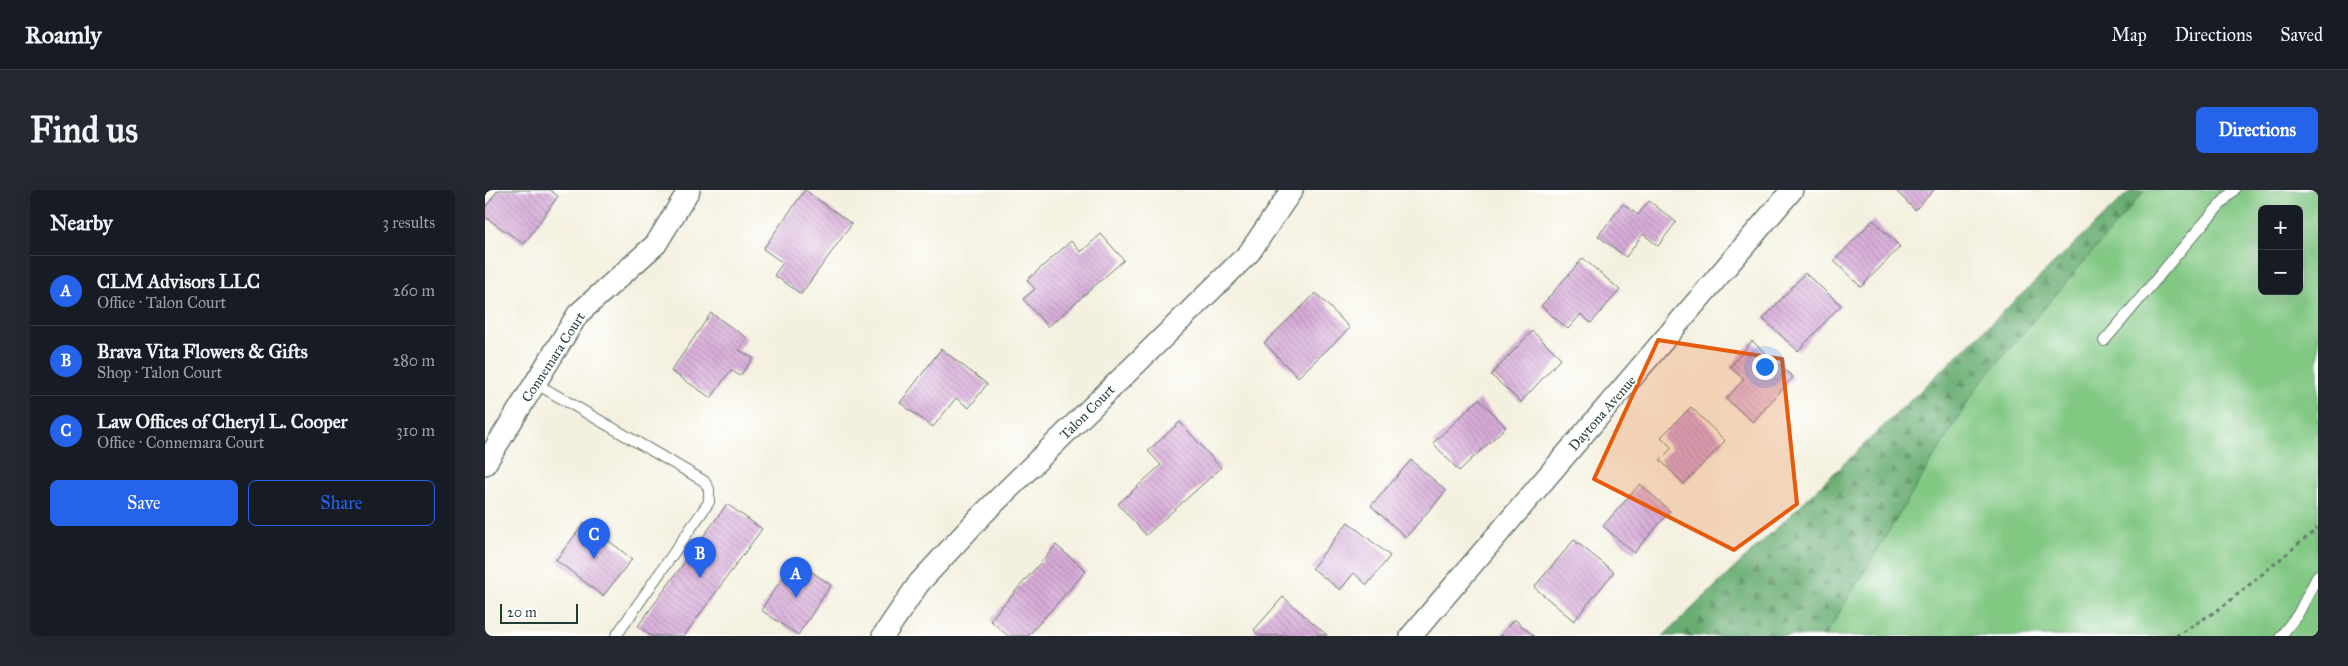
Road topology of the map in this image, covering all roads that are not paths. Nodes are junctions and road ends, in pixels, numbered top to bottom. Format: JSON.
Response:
{"nodes":[{"id":1,"x":689,"y":190,"type":"edge"},
{"id":2,"x":1291,"y":190,"type":"edge"},
{"id":3,"x":1792,"y":190,"type":"edge"},
{"id":4,"x":2234,"y":190,"type":"edge"},
{"id":5,"x":2104,"y":341,"type":"dead end"},
{"id":6,"x":535,"y":383,"type":"junction"},
{"id":7,"x":485,"y":464,"type":"edge"},
{"id":8,"x":2318,"y":576,"type":"edge"},
{"id":9,"x":616,"y":636,"type":"edge"},
{"id":10,"x":883,"y":636,"type":"edge"},
{"id":11,"x":1411,"y":636,"type":"edge"},
{"id":12,"x":2281,"y":636,"type":"edge"}],
"edges":[{"from":1,"to":6,"type":"street","name":"Connemara Court"},
{"from":2,"to":10,"type":"street","name":"Talon Court"},
{"from":3,"to":11,"type":"street","name":"Daytona Avenue"},
{"from":4,"to":5,"type":"lane"},
{"from":6,"to":7,"type":"street","name":"Connemara Court"},
{"from":6,"to":9,"type":"lane"},
{"from":8,"to":12,"type":"lane"}]}
